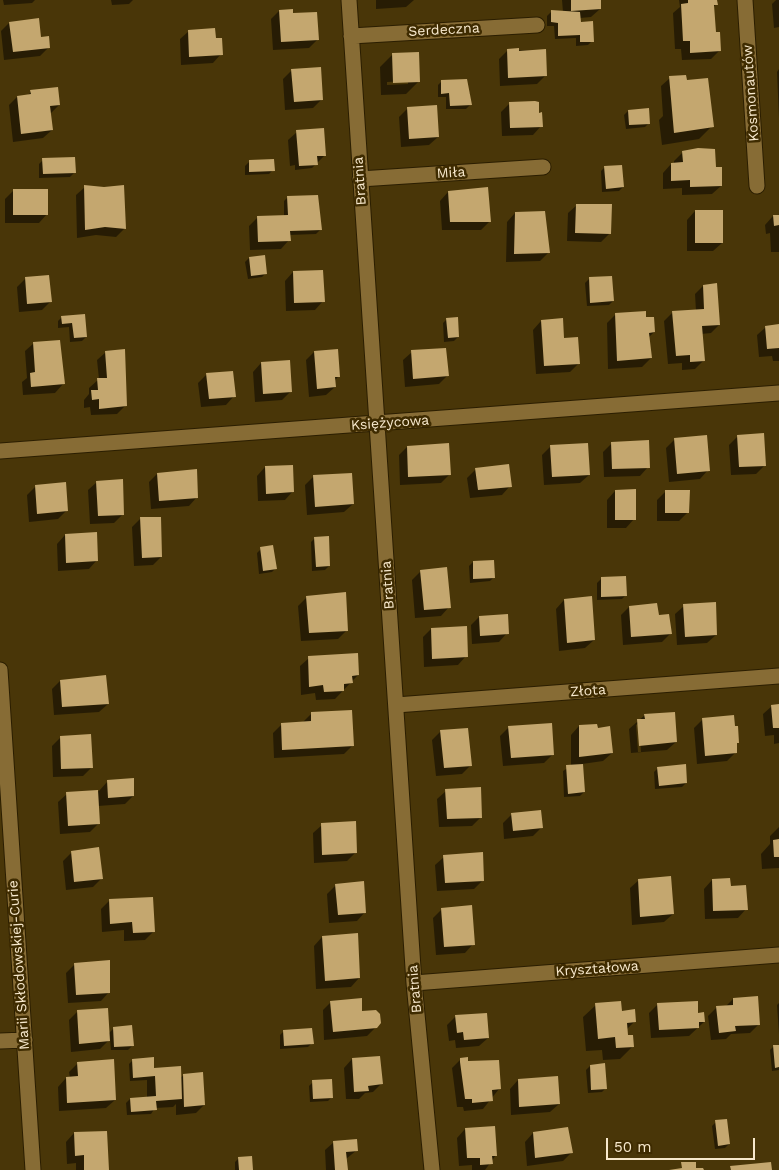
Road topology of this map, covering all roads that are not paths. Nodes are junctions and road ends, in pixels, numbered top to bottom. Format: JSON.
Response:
{"nodes":[{"id":1,"x":349,"y":0,"type":"edge"},
{"id":2,"x":745,"y":0,"type":"edge"},
{"id":3,"x":537,"y":25,"type":"dead end"},
{"id":4,"x":351,"y":36,"type":"junction"},
{"id":5,"x":542,"y":167,"type":"dead end"},
{"id":6,"x":360,"y":179,"type":"junction"},
{"id":7,"x":757,"y":186,"type":"dead end"},
{"id":8,"x":779,"y":393,"type":"edge"},
{"id":9,"x":376,"y":424,"type":"junction"},
{"id":10,"x":0,"y":451,"type":"edge"},
{"id":11,"x":0,"y":670,"type":"edge"},
{"id":12,"x":779,"y":676,"type":"edge"},
{"id":13,"x":1,"y":697,"type":"edge"},
{"id":14,"x":396,"y":705,"type":"junction"},
{"id":15,"x":3,"y":781,"type":"edge"},
{"id":16,"x":779,"y":955,"type":"edge"},
{"id":17,"x":414,"y":983,"type":"junction"},
{"id":18,"x":25,"y":1040,"type":"junction"},
{"id":19,"x":0,"y":1041,"type":"edge"},
{"id":20,"x":33,"y":1170,"type":"edge"},
{"id":21,"x":432,"y":1170,"type":"edge"}],
"edges":[{"from":1,"to":4,"type":"street","name":"Bratnia"},
{"from":2,"to":7,"type":"street","name":"Kosmonautów"},
{"from":3,"to":4,"type":"street","name":"Serdeczna"},
{"from":4,"to":6,"type":"street","name":"Bratnia"},
{"from":5,"to":6,"type":"street","name":"Miła"},
{"from":6,"to":9,"type":"street","name":"Bratnia"},
{"from":8,"to":9,"type":"street","name":"Księżycowa"},
{"from":9,"to":10,"type":"street","name":"Księżycowa"},
{"from":9,"to":14,"type":"street","name":"Bratnia"},
{"from":11,"to":13,"type":"street","name":"Marii Skłodowskiej-Curie"},
{"from":12,"to":14,"type":"street","name":"Złota"},
{"from":13,"to":15,"type":"street","name":"Marii Skłodowskiej-Curie"},
{"from":14,"to":17,"type":"street","name":"Bratnia"},
{"from":15,"to":18,"type":"street","name":"Marii Skłodowskiej-Curie"},
{"from":16,"to":17,"type":"street","name":"Kryształowa"},
{"from":17,"to":21,"type":"street","name":"Bratnia"},
{"from":18,"to":19,"type":"street"},
{"from":18,"to":20,"type":"street","name":"Marii Skłodowskiej-Curie"}]}
